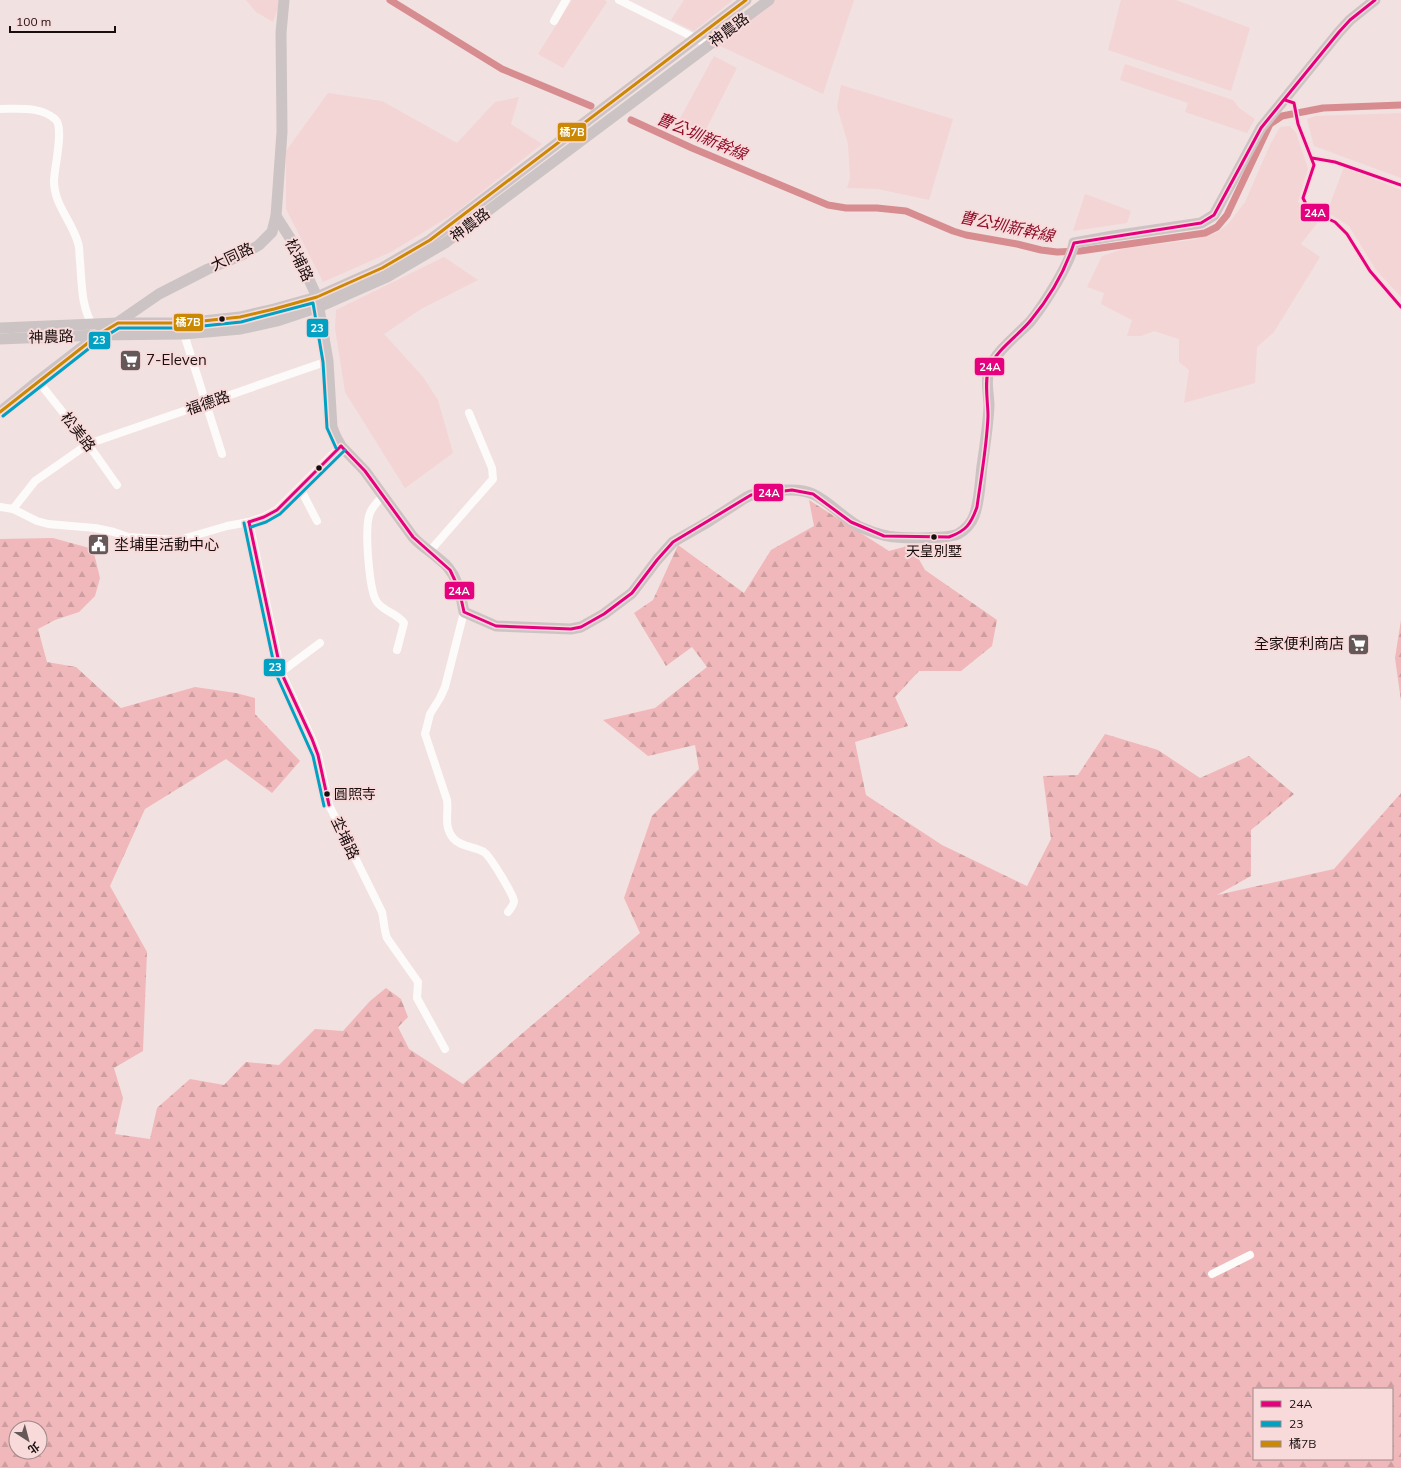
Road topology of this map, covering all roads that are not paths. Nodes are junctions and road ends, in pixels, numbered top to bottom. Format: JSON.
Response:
{"nodes":[{"id":1,"x":284,"y":0,"type":"edge"},
{"id":2,"x":566,"y":0,"type":"edge"},
{"id":3,"x":619,"y":0,"type":"edge"},
{"id":4,"x":746,"y":0,"type":"edge"},
{"id":5,"x":769,"y":0,"type":"edge"},
{"id":6,"x":1375,"y":0,"type":"edge"},
{"id":7,"x":554,"y":21,"type":"dead end"},
{"id":8,"x":695,"y":39,"type":"junction"},
{"id":9,"x":709,"y":45,"type":"junction"},
{"id":10,"x":0,"y":109,"type":"edge"},
{"id":11,"x":276,"y":216,"type":"junction"},
{"id":12,"x":318,"y":302,"type":"junction"},
{"id":13,"x":118,"y":323,"type":"junction"},
{"id":14,"x":92,"y":324,"type":"junction"},
{"id":15,"x":0,"y":328,"type":"edge"},
{"id":16,"x":184,"y":328,"type":"junction"},
{"id":17,"x":98,"y":334,"type":"junction"},
{"id":18,"x":0,"y":339,"type":"edge"},
{"id":19,"x":328,"y":361,"type":"junction"},
{"id":20,"x":38,"y":381,"type":"junction"},
{"id":21,"x":206,"y":404,"type":"junction"},
{"id":22,"x":0,"y":412,"type":"edge"},
{"id":23,"x":469,"y":413,"type":"dead end"},
{"id":24,"x":88,"y":444,"type":"junction"},
{"id":25,"x":341,"y":446,"type":"junction"},
{"id":26,"x":222,"y":454,"type":"dead end"},
{"id":27,"x":116,"y":485,"type":"dead end"},
{"id":28,"x":300,"y":488,"type":"junction"},
{"id":29,"x":383,"y":496,"type":"junction"},
{"id":30,"x":0,"y":507,"type":"edge"},
{"id":31,"x":13,"y":509,"type":"junction"},
{"id":32,"x":317,"y":521,"type":"dead end"},
{"id":33,"x":249,"y":522,"type":"junction"},
{"id":34,"x":429,"y":552,"type":"junction"},
{"id":35,"x":464,"y":612,"type":"junction"},
{"id":36,"x":320,"y":643,"type":"dead end"},
{"id":37,"x":397,"y":650,"type":"dead end"},
{"id":38,"x":281,"y":672,"type":"junction"},
{"id":39,"x":508,"y":912,"type":"dead end"},
{"id":40,"x":445,"y":1049,"type":"dead end"},
{"id":41,"x":1250,"y":1255,"type":"dead end"},
{"id":42,"x":1212,"y":1274,"type":"dead end"}],
"edges":[{"from":1,"to":11,"type":"street","name":"大同路"},
{"from":2,"to":7,"type":"street"},
{"from":3,"to":8,"type":"street"},
{"from":4,"to":8,"type":"street","name":"神農路"},
{"from":5,"to":9,"type":"street","name":"神農路"},
{"from":6,"to":35,"type":"street"},
{"from":8,"to":9,"type":"street"},
{"from":8,"to":12,"type":"street","name":"神農路"},
{"from":9,"to":12,"type":"street","name":"神農路"},
{"from":10,"to":14,"type":"street"},
{"from":11,"to":12,"type":"street","name":"松埔路"},
{"from":11,"to":13,"type":"street","name":"大同路"},
{"from":12,"to":16,"type":"street","name":"神農路"},
{"from":12,"to":19,"type":"street","name":"松埔路"},
{"from":13,"to":14,"type":"street","name":"神農路"},
{"from":13,"to":16,"type":"street","name":"神農路"},
{"from":13,"to":17,"type":"street","name":"大同路"},
{"from":14,"to":15,"type":"street","name":"神農路"},
{"from":14,"to":17,"type":"street"},
{"from":16,"to":17,"type":"street","name":"神農路"},
{"from":16,"to":21,"type":"street"},
{"from":17,"to":18,"type":"street","name":"神農路"},
{"from":17,"to":20,"type":"street","name":"大同路"},
{"from":19,"to":21,"type":"street","name":"福德路"},
{"from":19,"to":25,"type":"street","name":"松埔路"},
{"from":20,"to":22,"type":"street","name":"大同路"},
{"from":20,"to":24,"type":"street","name":"松美路"},
{"from":21,"to":24,"type":"street","name":"福德路"},
{"from":21,"to":26,"type":"street"},
{"from":23,"to":34,"type":"street"},
{"from":24,"to":27,"type":"street","name":"松美路"},
{"from":24,"to":31,"type":"street","name":"福德路"},
{"from":25,"to":28,"type":"street"},
{"from":25,"to":29,"type":"street","name":"松埔路"},
{"from":28,"to":32,"type":"street"},
{"from":28,"to":33,"type":"street"},
{"from":29,"to":34,"type":"street","name":"松埔路"},
{"from":29,"to":37,"type":"street"},
{"from":30,"to":31,"type":"street"},
{"from":31,"to":33,"type":"street"},
{"from":33,"to":38,"type":"street","name":"坔埔路"},
{"from":34,"to":35,"type":"street","name":"松埔路"},
{"from":35,"to":39,"type":"street"},
{"from":36,"to":38,"type":"street"},
{"from":38,"to":40,"type":"street","name":"坔埔路"},
{"from":41,"to":42,"type":"street"}]}
